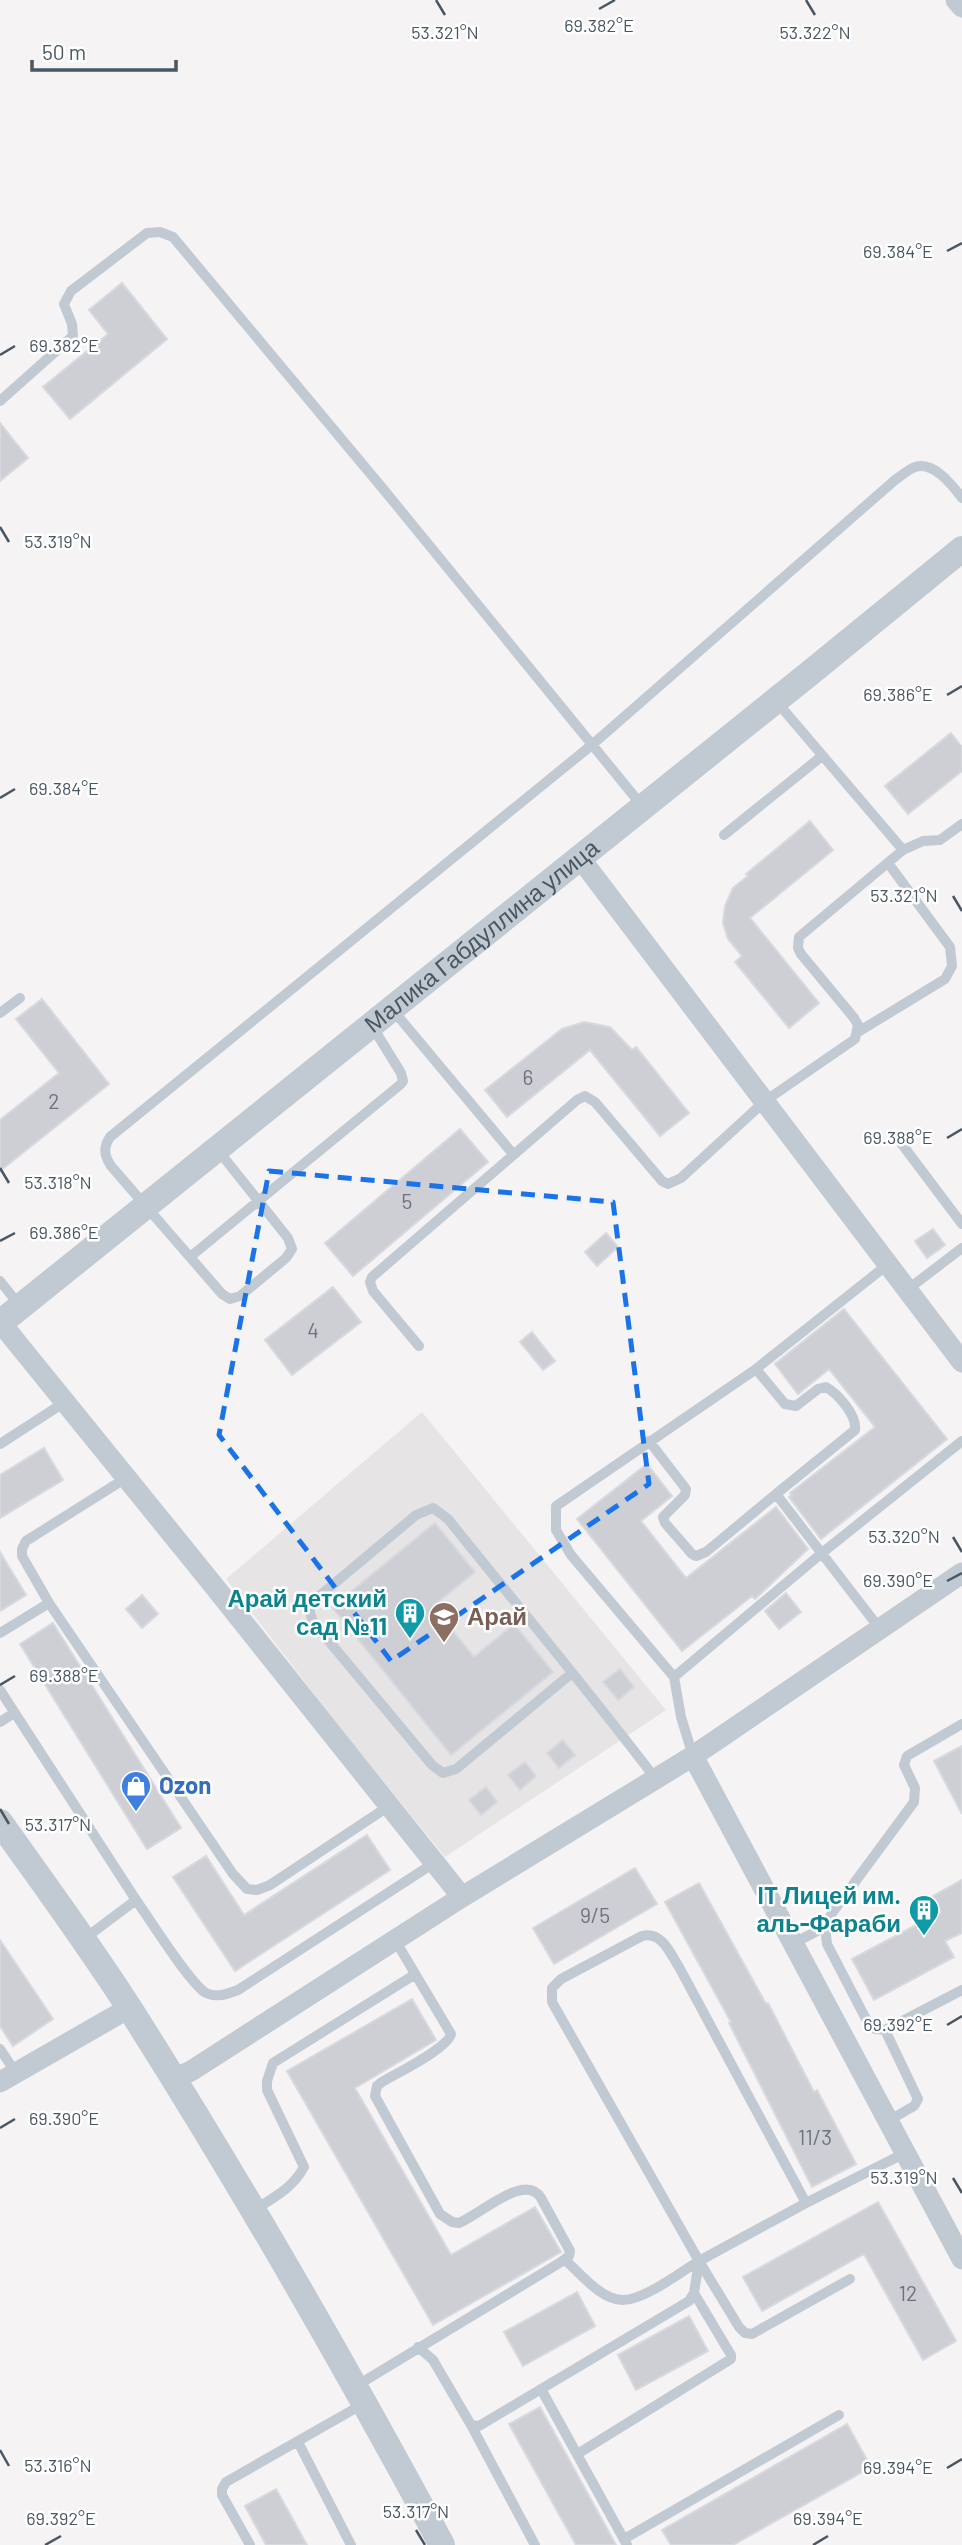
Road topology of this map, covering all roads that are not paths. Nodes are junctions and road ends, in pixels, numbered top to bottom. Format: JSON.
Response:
{"nodes":[{"id":1,"x":956,"y":0,"type":"edge"},
{"id":2,"x":962,"y":7,"type":"edge"},
{"id":3,"x":0,"y":401,"type":"edge"},
{"id":4,"x":962,"y":498,"type":"edge"},
{"id":5,"x":962,"y":549,"type":"edge"},
{"id":6,"x":776,"y":701,"type":"junction"},
{"id":7,"x":593,"y":744,"type":"junction"},
{"id":8,"x":822,"y":756,"type":"junction"},
{"id":9,"x":643,"y":807,"type":"junction"},
{"id":10,"x":962,"y":824,"type":"edge"},
{"id":11,"x":724,"y":835,"type":"dead end"},
{"id":12,"x":903,"y":850,"type":"junction"},
{"id":13,"x":580,"y":858,"type":"junction"},
{"id":14,"x":888,"y":863,"type":"junction"},
{"id":15,"x":20,"y":998,"type":"dead end"},
{"id":16,"x":0,"y":1013,"type":"edge"},
{"id":17,"x":382,"y":1017,"type":"junction"},
{"id":18,"x":858,"y":1032,"type":"junction"},
{"id":19,"x":765,"y":1101,"type":"junction"},
{"id":20,"x":895,"y":1135,"type":"dead end"},
{"id":21,"x":217,"y":1149,"type":"junction"},
{"id":22,"x":513,"y":1154,"type":"junction"},
{"id":23,"x":259,"y":1201,"type":"junction"},
{"id":24,"x":147,"y":1206,"type":"junction"},
{"id":25,"x":962,"y":1224,"type":"edge"},
{"id":26,"x":962,"y":1248,"type":"edge"},
{"id":27,"x":191,"y":1257,"type":"junction"},
{"id":28,"x":887,"y":1265,"type":"junction"},
{"id":29,"x":0,"y":1281,"type":"edge"},
{"id":30,"x":907,"y":1290,"type":"junction"},
{"id":31,"x":7,"y":1318,"type":"edge"},
{"id":32,"x":419,"y":1346,"type":"dead end"},
{"id":33,"x":962,"y":1362,"type":"edge"},
{"id":34,"x":756,"y":1369,"type":"junction"},
{"id":35,"x":65,"y":1402,"type":"junction"},
{"id":36,"x":962,"y":1440,"type":"edge"},
{"id":37,"x":649,"y":1441,"type":"junction"},
{"id":38,"x":0,"y":1444,"type":"edge"},
{"id":39,"x":126,"y":1478,"type":"junction"},
{"id":40,"x":776,"y":1494,"type":"junction"},
{"id":41,"x":822,"y":1553,"type":"junction"},
{"id":42,"x":962,"y":1573,"type":"edge"},
{"id":43,"x":49,"y":1603,"type":"junction"},
{"id":44,"x":880,"y":1629,"type":"junction"},
{"id":45,"x":0,"y":1633,"type":"edge"},
{"id":46,"x":572,"y":1673,"type":"junction"},
{"id":47,"x":674,"y":1677,"type":"junction"},
{"id":48,"x":0,"y":1690,"type":"edge"},
{"id":49,"x":14,"y":1713,"type":"junction"},
{"id":50,"x":0,"y":1723,"type":"edge"},
{"id":51,"x":962,"y":1724,"type":"edge"},
{"id":52,"x":693,"y":1756,"type":"junction"},
{"id":53,"x":655,"y":1778,"type":"junction"},
{"id":54,"x":389,"y":1806,"type":"junction"},
{"id":55,"x":0,"y":1822,"type":"edge"},
{"id":56,"x":434,"y":1863,"type":"junction"},
{"id":57,"x":462,"y":1897,"type":"junction"},
{"id":58,"x":136,"y":1900,"type":"junction"},
{"id":59,"x":825,"y":1927,"type":"junction"},
{"id":60,"x":83,"y":1940,"type":"junction"},
{"id":61,"x":395,"y":1940,"type":"junction"},
{"id":62,"x":794,"y":1943,"type":"junction"},
{"id":63,"x":414,"y":1975,"type":"junction"},
{"id":64,"x":962,"y":1990,"type":"edge"},
{"id":65,"x":129,"y":2008,"type":"junction"},
{"id":66,"x":885,"y":2029,"type":"junction"},
{"id":67,"x":0,"y":2049,"type":"edge"},
{"id":68,"x":8,"y":2077,"type":"edge"},
{"id":69,"x":173,"y":2079,"type":"junction"},
{"id":70,"x":888,"y":2121,"type":"junction"},
{"id":71,"x":905,"y":2153,"type":"junction"},
{"id":72,"x":806,"y":2203,"type":"junction"},
{"id":73,"x":254,"y":2210,"type":"junction"},
{"id":74,"x":962,"y":2259,"type":"edge"},
{"id":75,"x":565,"y":2260,"type":"junction"},
{"id":76,"x":699,"y":2261,"type":"junction"},
{"id":77,"x":850,"y":2279,"type":"dead end"},
{"id":78,"x":694,"y":2294,"type":"junction"},
{"id":79,"x":418,"y":2347,"type":"junction"},
{"id":80,"x":541,"y":2389,"type":"junction"},
{"id":81,"x":361,"y":2394,"type":"junction"},
{"id":82,"x":839,"y":2415,"type":"dead end"},
{"id":83,"x":471,"y":2426,"type":"junction"},
{"id":84,"x":298,"y":2442,"type":"junction"},
{"id":85,"x":579,"y":2453,"type":"junction"},
{"id":86,"x":626,"y":2542,"type":"edge"},
{"id":87,"x":250,"y":2545,"type":"edge"},
{"id":88,"x":351,"y":2545,"type":"edge"},
{"id":89,"x":442,"y":2545,"type":"edge"},
{"id":90,"x":535,"y":2545,"type":"edge"}],
"edges":[{"from":1,"to":2,"type":"street"},
{"from":3,"to":7,"type":"lane"},
{"from":4,"to":7,"type":"lane"},
{"from":5,"to":6,"type":"street","name":"Малика Габдуллина улица"},
{"from":6,"to":8,"type":"lane"},
{"from":6,"to":9,"type":"street","name":"Малика Габдуллина улица"},
{"from":7,"to":9,"type":"lane"},
{"from":7,"to":24,"type":"lane"},
{"from":8,"to":11,"type":"lane"},
{"from":8,"to":12,"type":"lane"},
{"from":9,"to":13,"type":"street","name":"Малика Габдуллина улица"},
{"from":10,"to":12,"type":"lane"},
{"from":12,"to":14,"type":"lane"},
{"from":13,"to":17,"type":"street","name":"Малика Габдуллина улица"},
{"from":13,"to":19,"type":"street"},
{"from":14,"to":18,"type":"lane"},
{"from":14,"to":18,"type":"lane"},
{"from":15,"to":16,"type":"lane"},
{"from":17,"to":21,"type":"street","name":"Малика Габдуллина улица"},
{"from":17,"to":22,"type":"lane"},
{"from":17,"to":23,"type":"lane"},
{"from":18,"to":19,"type":"lane"},
{"from":19,"to":22,"type":"lane"},
{"from":19,"to":28,"type":"street"},
{"from":20,"to":25,"type":"lane"},
{"from":21,"to":23,"type":"lane"},
{"from":21,"to":24,"type":"street","name":"Малика Габдуллина улица"},
{"from":22,"to":32,"type":"lane"},
{"from":23,"to":27,"type":"lane"},
{"from":23,"to":27,"type":"lane"},
{"from":24,"to":27,"type":"lane"},
{"from":24,"to":31,"type":"street","name":"Малика Габдуллина улица"},
{"from":26,"to":30,"type":"lane"},
{"from":28,"to":30,"type":"street"},
{"from":28,"to":34,"type":"lane"},
{"from":29,"to":31,"type":"lane"},
{"from":30,"to":33,"type":"street"},
{"from":31,"to":35,"type":"street"},
{"from":34,"to":37,"type":"lane"},
{"from":34,"to":40,"type":"lane"},
{"from":35,"to":38,"type":"lane"},
{"from":35,"to":39,"type":"street"},
{"from":36,"to":41,"type":"lane"},
{"from":37,"to":40,"type":"lane"},
{"from":37,"to":47,"type":"lane"},
{"from":39,"to":43,"type":"lane"},
{"from":39,"to":54,"type":"street"},
{"from":40,"to":41,"type":"lane"},
{"from":41,"to":44,"type":"lane"},
{"from":41,"to":47,"type":"lane"},
{"from":42,"to":44,"type":"street"},
{"from":43,"to":45,"type":"lane"},
{"from":43,"to":54,"type":"lane"},
{"from":44,"to":52,"type":"street"},
{"from":46,"to":46,"type":"lane"},
{"from":46,"to":53,"type":"lane"},
{"from":47,"to":52,"type":"lane"},
{"from":48,"to":49,"type":"lane"},
{"from":49,"to":50,"type":"lane"},
{"from":49,"to":58,"type":"lane"},
{"from":51,"to":59,"type":"lane"},
{"from":52,"to":53,"type":"street"},
{"from":52,"to":62,"type":"street"},
{"from":53,"to":57,"type":"street"},
{"from":54,"to":56,"type":"street"},
{"from":55,"to":60,"type":"street"},
{"from":56,"to":57,"type":"street"},
{"from":56,"to":58,"type":"lane"},
{"from":57,"to":61,"type":"street"},
{"from":58,"to":60,"type":"lane"},
{"from":59,"to":62,"type":"lane"},
{"from":59,"to":66,"type":"lane"},
{"from":60,"to":65,"type":"street"},
{"from":61,"to":63,"type":"lane"},
{"from":61,"to":69,"type":"street"},
{"from":62,"to":70,"type":"street"},
{"from":63,"to":73,"type":"lane"},
{"from":63,"to":75,"type":"lane"},
{"from":64,"to":66,"type":"lane"},
{"from":65,"to":68,"type":"street"},
{"from":65,"to":69,"type":"street"},
{"from":66,"to":70,"type":"lane"},
{"from":67,"to":68,"type":"lane"},
{"from":69,"to":73,"type":"street"},
{"from":70,"to":71,"type":"street"},
{"from":71,"to":72,"type":"lane"},
{"from":71,"to":74,"type":"street"},
{"from":72,"to":76,"type":"lane"},
{"from":72,"to":76,"type":"lane"},
{"from":73,"to":81,"type":"street"},
{"from":75,"to":76,"type":"lane"},
{"from":75,"to":79,"type":"lane"},
{"from":76,"to":77,"type":"lane"},
{"from":76,"to":78,"type":"lane"},
{"from":78,"to":80,"type":"lane"},
{"from":78,"to":85,"type":"lane"},
{"from":79,"to":81,"type":"lane"},
{"from":79,"to":83,"type":"lane"},
{"from":80,"to":83,"type":"lane"},
{"from":80,"to":85,"type":"lane"},
{"from":81,"to":84,"type":"lane"},
{"from":81,"to":89,"type":"street"},
{"from":82,"to":86,"type":"lane"},
{"from":83,"to":90,"type":"lane"},
{"from":84,"to":87,"type":"lane"},
{"from":84,"to":88,"type":"lane"},
{"from":85,"to":86,"type":"lane"}]}
